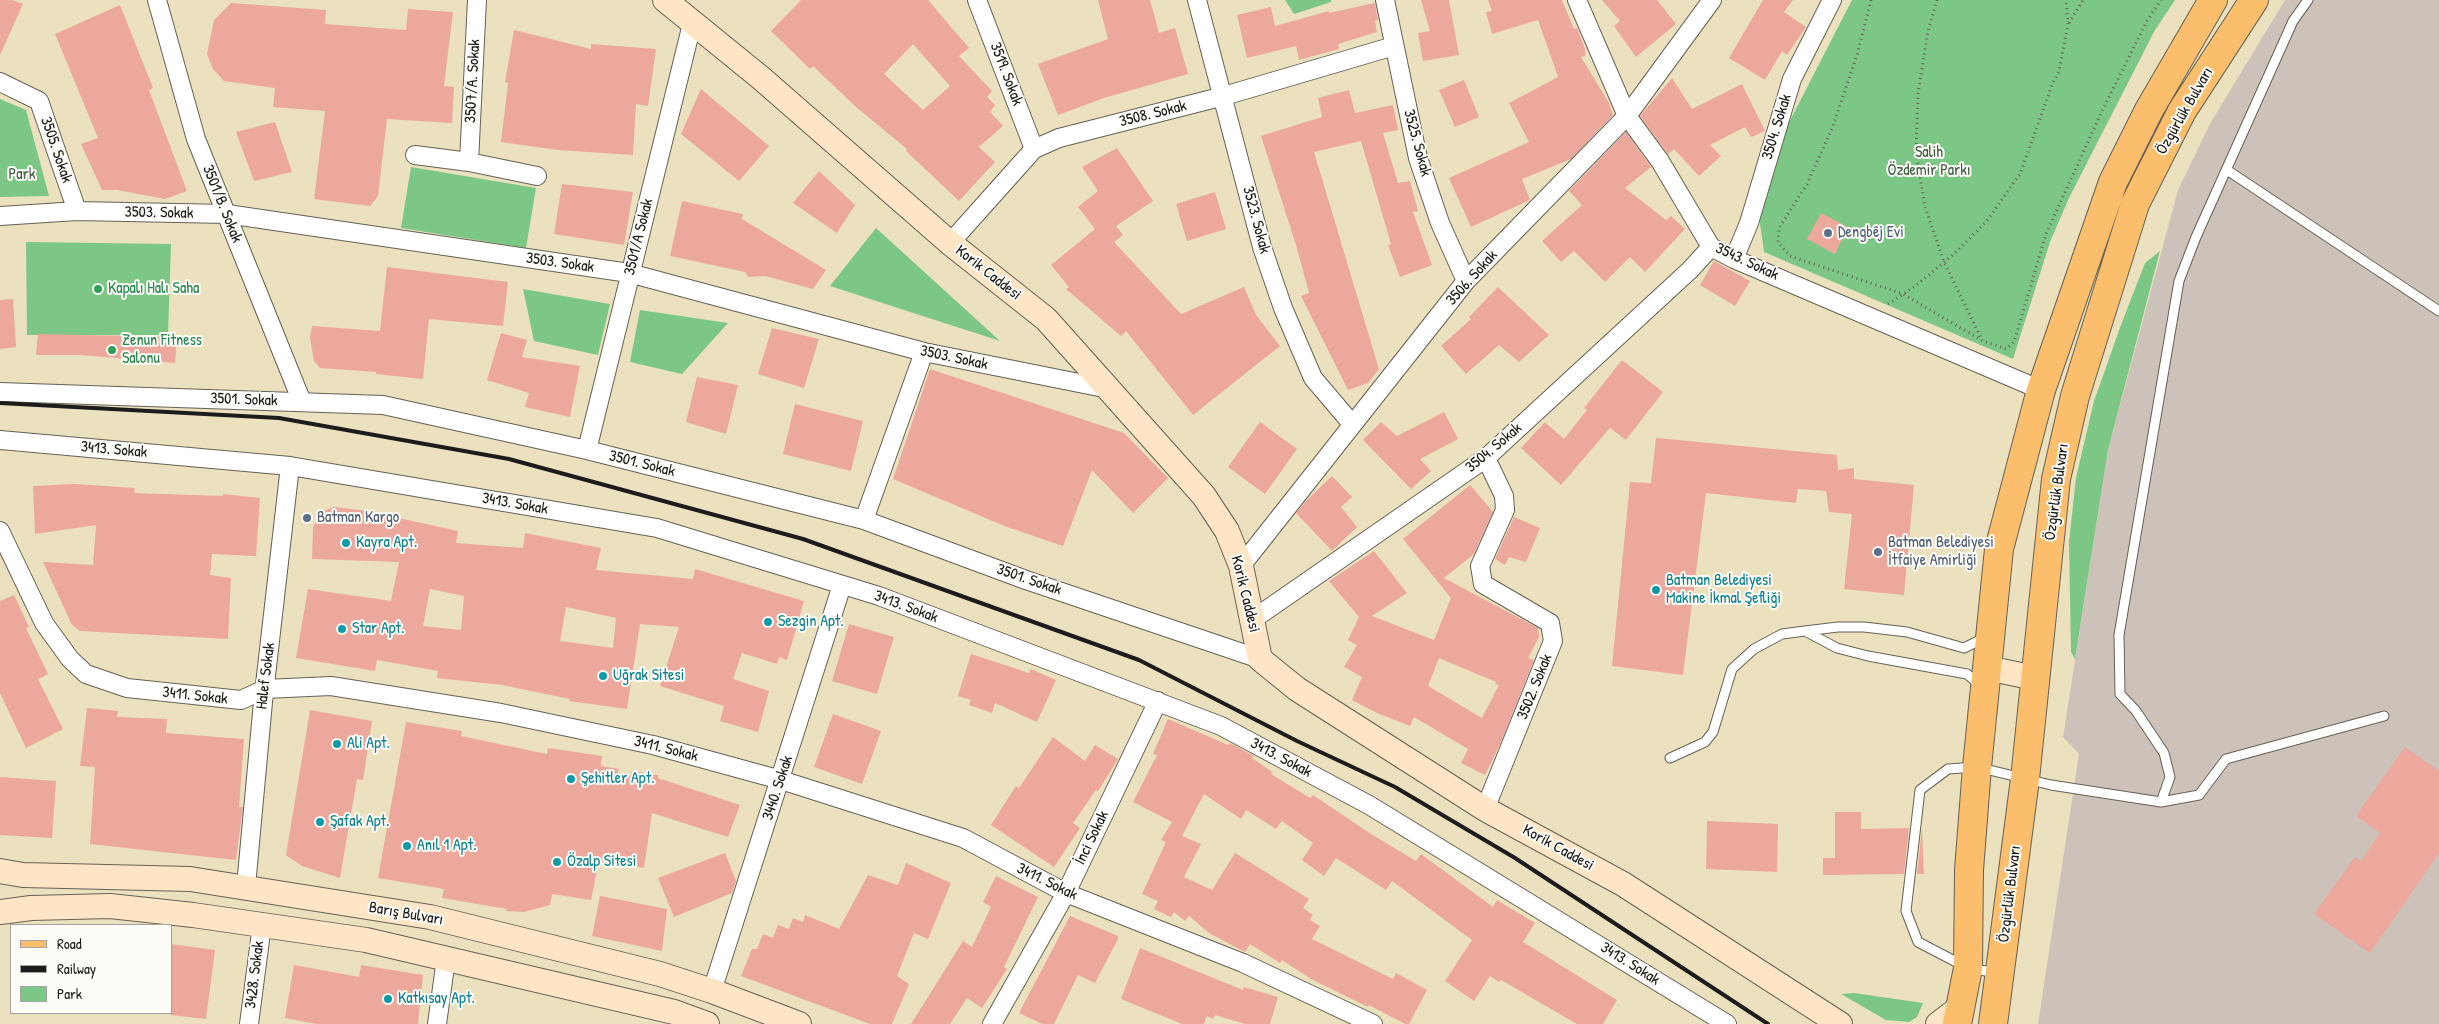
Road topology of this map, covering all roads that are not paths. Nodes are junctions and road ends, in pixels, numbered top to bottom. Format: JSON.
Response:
{"nodes":[{"id":1,"x":157,"y":0,"type":"edge"},
{"id":2,"x":477,"y":0,"type":"edge"},
{"id":3,"x":665,"y":0,"type":"edge"},
{"id":4,"x":977,"y":0,"type":"edge"},
{"id":5,"x":1197,"y":0,"type":"edge"},
{"id":6,"x":1385,"y":0,"type":"edge"},
{"id":7,"x":1577,"y":0,"type":"edge"},
{"id":8,"x":1712,"y":0,"type":"edge"},
{"id":9,"x":1832,"y":0,"type":"edge"},
{"id":10,"x":2212,"y":0,"type":"edge"},
{"id":11,"x":2254,"y":0,"type":"edge"},
{"id":12,"x":2308,"y":0,"type":"edge"},
{"id":13,"x":692,"y":24,"type":"junction"},
{"id":14,"x":1394,"y":46,"type":"junction"},
{"id":15,"x":0,"y":82,"type":"edge"},
{"id":16,"x":1224,"y":96,"type":"junction"},
{"id":17,"x":1627,"y":116,"type":"junction"},
{"id":18,"x":1034,"y":149,"type":"junction"},
{"id":19,"x":415,"y":155,"type":"dead end"},
{"id":20,"x":469,"y":162,"type":"junction"},
{"id":21,"x":2228,"y":170,"type":"junction"},
{"id":22,"x":537,"y":176,"type":"dead end"},
{"id":23,"x":77,"y":211,"type":"junction"},
{"id":24,"x":227,"y":214,"type":"junction"},
{"id":25,"x":0,"y":216,"type":"edge"},
{"id":26,"x":950,"y":243,"type":"junction"},
{"id":27,"x":1711,"y":247,"type":"junction"},
{"id":28,"x":1734,"y":259,"type":"junction"},
{"id":29,"x":630,"y":273,"type":"junction"},
{"id":30,"x":1466,"y":281,"type":"junction"},
{"id":31,"x":2439,"y":311,"type":"edge"},
{"id":32,"x":924,"y":352,"type":"junction"},
{"id":33,"x":1109,"y":389,"type":"junction"},
{"id":34,"x":2041,"y":390,"type":"junction"},
{"id":35,"x":0,"y":392,"type":"edge"},
{"id":36,"x":302,"y":402,"type":"junction"},
{"id":37,"x":1352,"y":424,"type":"junction"},
{"id":38,"x":0,"y":440,"type":"edge"},
{"id":39,"x":587,"y":450,"type":"junction"},
{"id":40,"x":1486,"y":458,"type":"junction"},
{"id":41,"x":290,"y":466,"type":"junction"},
{"id":42,"x":864,"y":520,"type":"junction"},
{"id":43,"x":0,"y":531,"type":"edge"},
{"id":44,"x":1241,"y":566,"type":"junction"},
{"id":45,"x":842,"y":585,"type":"junction"},
{"id":46,"x":1252,"y":620,"type":"junction"},
{"id":47,"x":1805,"y":632,"type":"junction"},
{"id":48,"x":1990,"y":634,"type":"junction"},
{"id":49,"x":1260,"y":658,"type":"junction"},
{"id":50,"x":1986,"y":678,"type":"junction"},
{"id":51,"x":2035,"y":678,"type":"junction"},
{"id":52,"x":265,"y":689,"type":"junction"},
{"id":53,"x":1158,"y":701,"type":"junction"},
{"id":54,"x":2384,"y":716,"type":"dead end"},
{"id":55,"x":1670,"y":758,"type":"dead end"},
{"id":56,"x":1977,"y":767,"type":"junction"},
{"id":57,"x":2024,"y":779,"type":"junction"},
{"id":58,"x":781,"y":780,"type":"junction"},
{"id":59,"x":2161,"y":802,"type":"junction"},
{"id":60,"x":1485,"y":809,"type":"junction"},
{"id":61,"x":0,"y":871,"type":"edge"},
{"id":62,"x":246,"y":886,"type":"junction"},
{"id":63,"x":1066,"y":893,"type":"junction"},
{"id":64,"x":0,"y":912,"type":"edge"},
{"id":65,"x":262,"y":925,"type":"junction"},
{"id":66,"x":446,"y":959,"type":"junction"},
{"id":67,"x":1968,"y":968,"type":"junction"},
{"id":68,"x":1999,"y":974,"type":"junction"},
{"id":69,"x":712,"y":991,"type":"junction"},
{"id":70,"x":1951,"y":1019,"type":"edge"},
{"id":71,"x":700,"y":1023,"type":"edge"},
{"id":72,"x":249,"y":1024,"type":"edge"},
{"id":73,"x":437,"y":1024,"type":"edge"},
{"id":74,"x":800,"y":1024,"type":"edge"},
{"id":75,"x":992,"y":1024,"type":"edge"},
{"id":76,"x":1373,"y":1024,"type":"edge"},
{"id":77,"x":1727,"y":1024,"type":"edge"},
{"id":78,"x":1840,"y":1024,"type":"edge"},
{"id":79,"x":1993,"y":1024,"type":"edge"}],
"edges":[{"from":1,"to":24,"type":"street","name":"3501/B. Sokak"},
{"from":2,"to":20,"type":"street","name":"3507/A. Sokak"},
{"from":3,"to":13,"type":"main road","name":"Korik Caddesi"},
{"from":4,"to":18,"type":"street","name":"3519. Sokak"},
{"from":5,"to":16,"type":"street","name":"3523. Sokak"},
{"from":6,"to":14,"type":"street","name":"3525. Sokak"},
{"from":7,"to":17,"type":"street","name":"3543. Sokak"},
{"from":8,"to":17,"type":"street","name":"3506. Sokak"},
{"from":9,"to":28,"type":"street","name":"3504. Sokak"},
{"from":10,"to":34,"type":"main road","name":"Özgürlük Bulvarı"},
{"from":11,"to":51,"type":"main road","name":"Özgürlük Bulvarı"},
{"from":12,"to":21,"type":"lane"},
{"from":13,"to":26,"type":"main road","name":"Korik Caddesi"},
{"from":13,"to":29,"type":"street","name":"3501/A Sokak"},
{"from":14,"to":16,"type":"street","name":"3508. Sokak"},
{"from":14,"to":30,"type":"street","name":"3525. Sokak"},
{"from":15,"to":23,"type":"street","name":"3505. Sokak"},
{"from":16,"to":18,"type":"street","name":"3508. Sokak"},
{"from":16,"to":37,"type":"street","name":"3523. Sokak"},
{"from":17,"to":27,"type":"street","name":"3543. Sokak"},
{"from":17,"to":30,"type":"street","name":"3506. Sokak"},
{"from":18,"to":26,"type":"street","name":"3508. Sokak"},
{"from":19,"to":20,"type":"street"},
{"from":20,"to":22,"type":"street"},
{"from":21,"to":31,"type":"lane"},
{"from":21,"to":59,"type":"lane"},
{"from":23,"to":24,"type":"street","name":"3503. Sokak"},
{"from":23,"to":25,"type":"street","name":"3503. Sokak"},
{"from":24,"to":29,"type":"street","name":"3503. Sokak"},
{"from":24,"to":36,"type":"street","name":"3501/B. Sokak"},
{"from":26,"to":33,"type":"main road","name":"Korik Caddesi"},
{"from":27,"to":28,"type":"street","name":"3543. Sokak"},
{"from":27,"to":40,"type":"street","name":"3504. Sokak"},
{"from":28,"to":34,"type":"street","name":"3543. Sokak"},
{"from":29,"to":32,"type":"street","name":"3503. Sokak"},
{"from":29,"to":39,"type":"street","name":"3501/A Sokak"},
{"from":30,"to":37,"type":"street","name":"3506. Sokak"},
{"from":32,"to":33,"type":"street","name":"3503. Sokak"},
{"from":32,"to":42,"type":"street"},
{"from":33,"to":44,"type":"main road","name":"Korik Caddesi"},
{"from":34,"to":48,"type":"main road","name":"Özgürlük Bulvarı"},
{"from":35,"to":36,"type":"street","name":"3501. Sokak"},
{"from":36,"to":39,"type":"street","name":"3501. Sokak"},
{"from":37,"to":44,"type":"street","name":"3506. Sokak"},
{"from":38,"to":41,"type":"street","name":"3413. Sokak"},
{"from":39,"to":42,"type":"street","name":"3501. Sokak"},
{"from":40,"to":46,"type":"street","name":"3504. Sokak"},
{"from":40,"to":60,"type":"street","name":"3502. Sokak"},
{"from":41,"to":45,"type":"street","name":"3413. Sokak"},
{"from":41,"to":52,"type":"street","name":"Halef Sokak"},
{"from":42,"to":49,"type":"street","name":"3501. Sokak"},
{"from":43,"to":52,"type":"street","name":"3411. Sokak"},
{"from":44,"to":46,"type":"main road","name":"Korik Caddesi"},
{"from":45,"to":53,"type":"street","name":"3413. Sokak"},
{"from":45,"to":58,"type":"street","name":"3440. Sokak"},
{"from":46,"to":49,"type":"main road","name":"Korik Caddesi"},
{"from":47,"to":48,"type":"lane"},
{"from":47,"to":50,"type":"lane"},
{"from":47,"to":55,"type":"lane"},
{"from":48,"to":50,"type":"main road","name":"Özgürlük Bulvarı"},
{"from":49,"to":60,"type":"main road","name":"Korik Caddesi"},
{"from":50,"to":51,"type":"main road"},
{"from":50,"to":56,"type":"main road","name":"Özgürlük Bulvarı"},
{"from":51,"to":57,"type":"main road","name":"Özgürlük Bulvarı"},
{"from":52,"to":58,"type":"street","name":"3411. Sokak"},
{"from":52,"to":62,"type":"street","name":"Halef Sokak"},
{"from":53,"to":63,"type":"street","name":"İnci Sokak"},
{"from":53,"to":77,"type":"street","name":"3413. Sokak"},
{"from":54,"to":59,"type":"lane"},
{"from":56,"to":57,"type":"lane"},
{"from":56,"to":67,"type":"main road","name":"Özgürlük Bulvarı"},
{"from":56,"to":67,"type":"lane"},
{"from":57,"to":59,"type":"lane"},
{"from":57,"to":68,"type":"main road","name":"Özgürlük Bulvarı"},
{"from":58,"to":63,"type":"street","name":"3411. Sokak"},
{"from":58,"to":69,"type":"street","name":"3440. Sokak"},
{"from":60,"to":78,"type":"main road","name":"Korik Caddesi"},
{"from":61,"to":62,"type":"main road","name":"Barış Bulvarı"},
{"from":62,"to":69,"type":"main road","name":"Barış Bulvarı"},
{"from":63,"to":75,"type":"street","name":"İnci Sokak"},
{"from":63,"to":76,"type":"street","name":"3411. Sokak"},
{"from":64,"to":65,"type":"main road","name":"Barış Bulvarı"},
{"from":65,"to":66,"type":"main road","name":"Barış Bulvarı"},
{"from":65,"to":72,"type":"street","name":"3428. Sokak"},
{"from":66,"to":71,"type":"main road","name":"Barış Bulvarı"},
{"from":66,"to":73,"type":"street"},
{"from":67,"to":68,"type":"lane"},
{"from":67,"to":70,"type":"main road","name":"Özgürlük Bulvarı"},
{"from":68,"to":79,"type":"main road","name":"Özgürlük Bulvarı"},
{"from":69,"to":71,"type":"main road"},
{"from":69,"to":74,"type":"main road","name":"Barış Bulvarı"}]}
